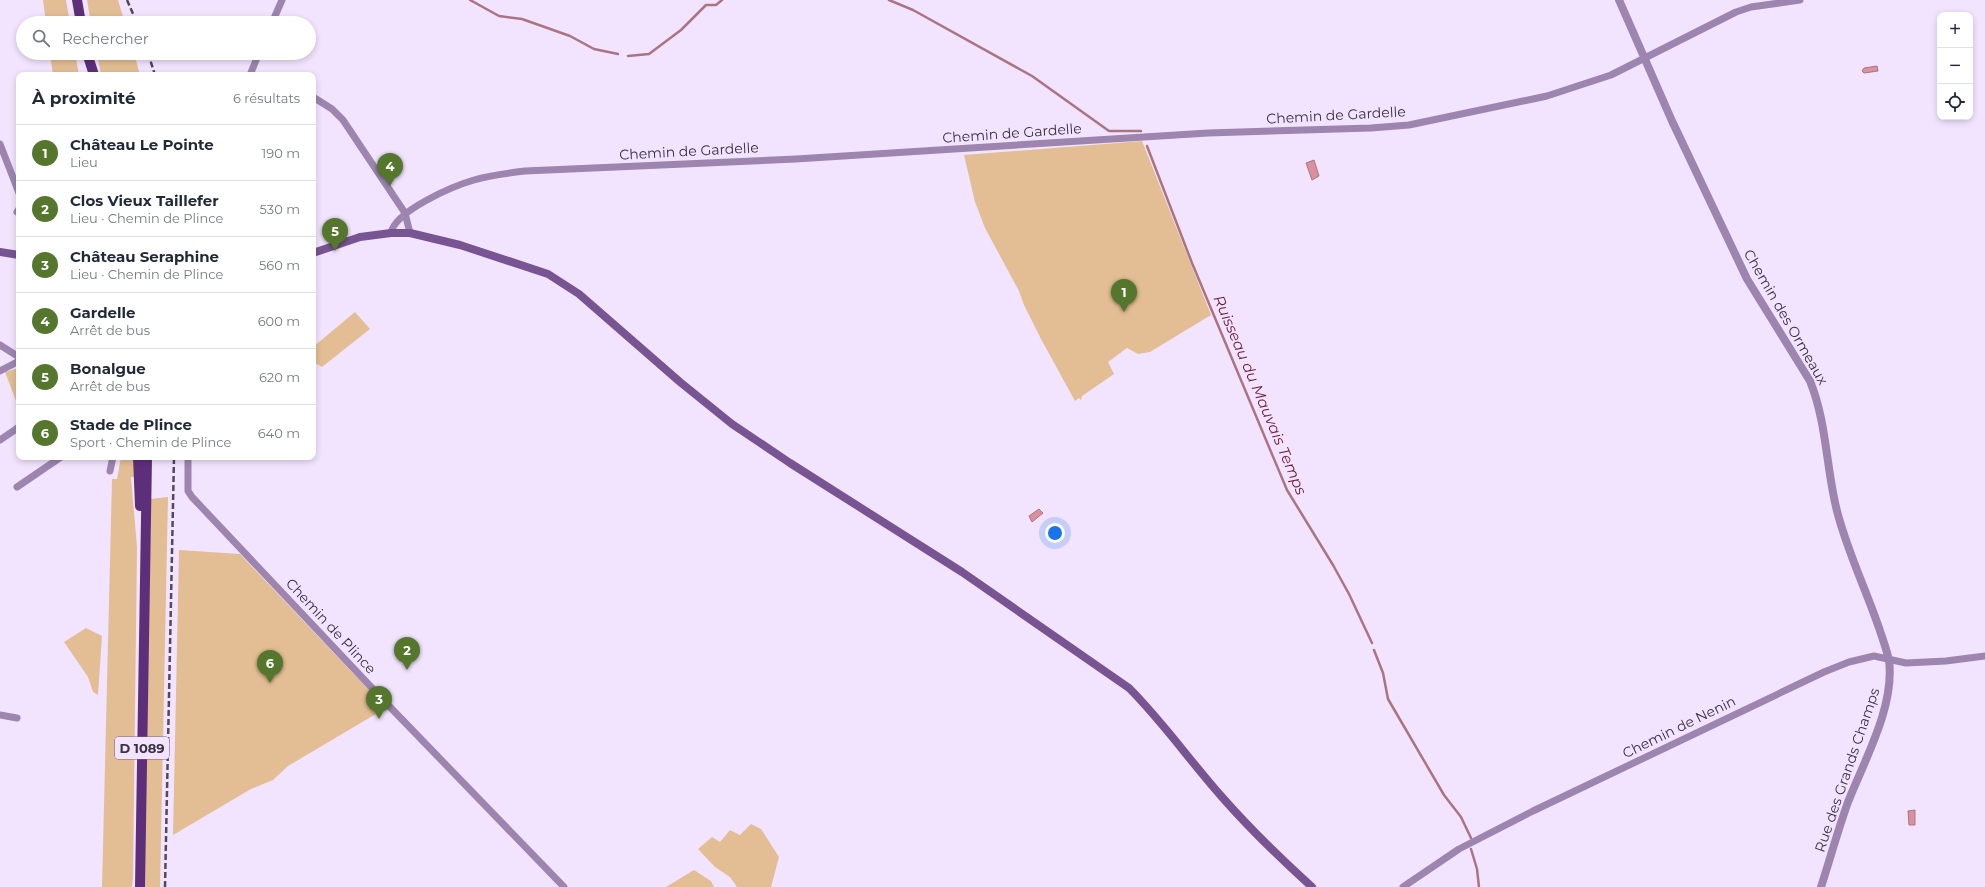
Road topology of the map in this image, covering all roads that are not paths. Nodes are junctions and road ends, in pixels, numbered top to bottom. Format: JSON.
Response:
{"nodes":[{"id":1,"x":77,"y":0,"type":"edge"},
{"id":2,"x":282,"y":0,"type":"edge"},
{"id":3,"x":1619,"y":0,"type":"edge"},
{"id":4,"x":1800,"y":0,"type":"edge"},
{"id":5,"x":80,"y":16,"type":"edge"},
{"id":6,"x":275,"y":16,"type":"edge"},
{"id":7,"x":1644,"y":59,"type":"junction"},
{"id":8,"x":88,"y":60,"type":"edge"},
{"id":9,"x":89,"y":60,"type":"edge"},
{"id":10,"x":256,"y":60,"type":"edge"},
{"id":11,"x":90,"y":72,"type":"edge"},
{"id":12,"x":93,"y":72,"type":"edge"},
{"id":13,"x":251,"y":72,"type":"edge"},
{"id":14,"x":316,"y":99,"type":"edge"},
{"id":15,"x":0,"y":144,"type":"edge"},
{"id":16,"x":16,"y":185,"type":"edge"},
{"id":17,"x":405,"y":214,"type":"junction"},
{"id":18,"x":391,"y":232,"type":"junction"},
{"id":19,"x":410,"y":234,"type":"junction"},
{"id":20,"x":316,"y":251,"type":"edge"},
{"id":21,"x":0,"y":252,"type":"edge"},
{"id":22,"x":16,"y":255,"type":"edge"},
{"id":23,"x":0,"y":345,"type":"edge"},
{"id":24,"x":16,"y":355,"type":"edge"},
{"id":25,"x":16,"y":363,"type":"edge"},
{"id":26,"x":0,"y":371,"type":"edge"},
{"id":27,"x":16,"y":429,"type":"edge"},
{"id":28,"x":0,"y":434,"type":"edge"},
{"id":29,"x":8,"y":434,"type":"junction"},
{"id":30,"x":0,"y":440,"type":"edge"},
{"id":31,"x":57,"y":460,"type":"edge"},
{"id":32,"x":112,"y":460,"type":"edge"},
{"id":33,"x":138,"y":460,"type":"edge"},
{"id":34,"x":147,"y":460,"type":"edge"},
{"id":35,"x":188,"y":460,"type":"edge"},
{"id":36,"x":110,"y":471,"type":"dead end"},
{"id":37,"x":17,"y":487,"type":"dead end"},
{"id":38,"x":144,"y":586,"type":"junction"},
{"id":39,"x":1985,"y":656,"type":"edge"},
{"id":40,"x":1890,"y":660,"type":"junction"},
{"id":41,"x":0,"y":715,"type":"edge"},
{"id":42,"x":17,"y":718,"type":"dead end"},
{"id":43,"x":140,"y":887,"type":"edge"},
{"id":44,"x":564,"y":887,"type":"edge"},
{"id":45,"x":1312,"y":887,"type":"edge"},
{"id":46,"x":1403,"y":887,"type":"edge"},
{"id":47,"x":1821,"y":887,"type":"edge"}],
"edges":[{"from":1,"to":5,"type":"main road"},
{"from":2,"to":6,"type":"street"},
{"from":3,"to":7,"type":"street","name":"Chemin des Ormeaux"},
{"from":4,"to":7,"type":"street","name":"Chemin de Gardelle"},
{"from":7,"to":17,"type":"street","name":"Chemin de Gardelle"},
{"from":7,"to":40,"type":"street","name":"Chemin des Ormeaux"},
{"from":8,"to":11,"type":"main road"},
{"from":9,"to":12,"type":"main road"},
{"from":10,"to":13,"type":"street"},
{"from":14,"to":17,"type":"street"},
{"from":15,"to":16,"type":"street"},
{"from":17,"to":18,"type":"street","name":"Chemin de Gardelle"},
{"from":17,"to":19,"type":"street"},
{"from":18,"to":19,"type":"main road"},
{"from":18,"to":20,"type":"main road"},
{"from":19,"to":45,"type":"main road"},
{"from":21,"to":22,"type":"main road"},
{"from":23,"to":24,"type":"street"},
{"from":25,"to":26,"type":"street"},
{"from":27,"to":29,"type":"street"},
{"from":28,"to":29,"type":"street"},
{"from":29,"to":30,"type":"street"},
{"from":31,"to":37,"type":"street"},
{"from":32,"to":36,"type":"street"},
{"from":33,"to":38,"type":"main road","number":"D 1089"},
{"from":34,"to":38,"type":"main road","number":"D 1089"},
{"from":35,"to":44,"type":"street","name":"Chemin de Plince"},
{"from":38,"to":43,"type":"main road","number":"D 1089"},
{"from":39,"to":40,"type":"street","name":"Chemin de Nenin"},
{"from":40,"to":46,"type":"street","name":"Chemin de Nenin"},
{"from":40,"to":47,"type":"street","name":"Rue des Grands Champs"},
{"from":41,"to":42,"type":"street"}]}
